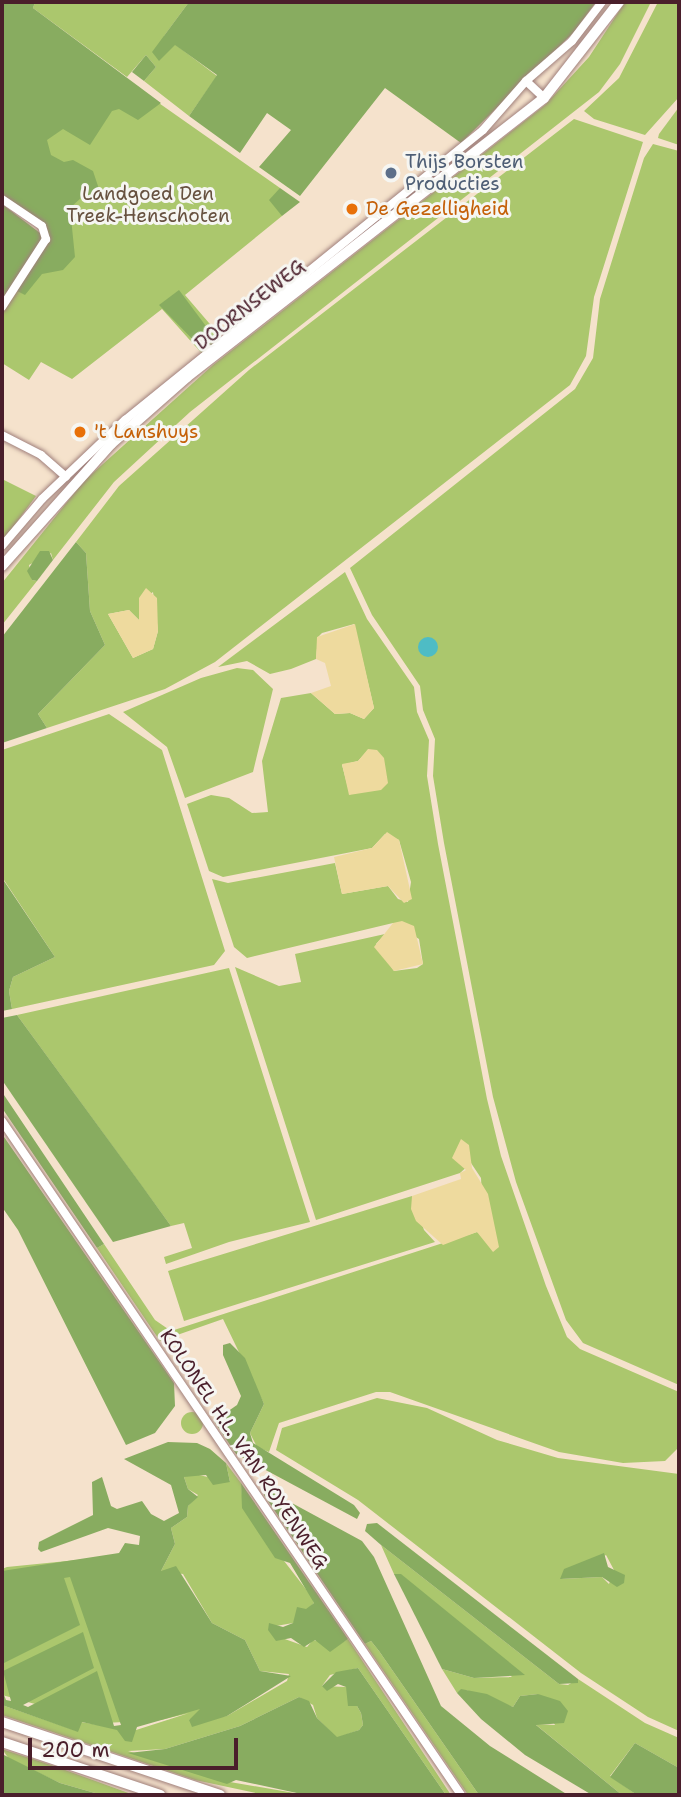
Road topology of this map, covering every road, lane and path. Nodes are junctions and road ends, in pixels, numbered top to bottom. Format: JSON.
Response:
{"nodes":[{"id":1,"x":602,"y":2,"type":"edge"},
{"id":2,"x":618,"y":2,"type":"edge"},
{"id":3,"x":526,"y":81,"type":"junction"},
{"id":4,"x":544,"y":98,"type":"junction"},
{"id":5,"x":2,"y":199,"type":"edge"},
{"id":6,"x":2,"y":307,"type":"edge"},
{"id":7,"x":2,"y":435,"type":"edge"},
{"id":8,"x":66,"y":477,"type":"junction"},
{"id":9,"x":2,"y":546,"type":"edge"},
{"id":10,"x":2,"y":566,"type":"edge"},
{"id":11,"x":2,"y":1121,"type":"edge"},
{"id":12,"x":2,"y":1722,"type":"edge"},
{"id":13,"x":2,"y":1742,"type":"edge"},
{"id":14,"x":160,"y":1795,"type":"edge"},
{"id":15,"x":220,"y":1795,"type":"edge"},
{"id":16,"x":461,"y":1795,"type":"edge"}],
"edges":[{"from":1,"to":3,"type":"street","name":"DOORNSEWEG"},
{"from":2,"to":4,"type":"main road","name":"DOORNSEWEG"},
{"from":3,"to":4,"type":"street"},
{"from":3,"to":8,"type":"street","name":"DOORNSEWEG"},
{"from":4,"to":10,"type":"main road","name":"DOORNSEWEG"},
{"from":5,"to":6,"type":"street"},
{"from":7,"to":8,"type":"street"},
{"from":8,"to":9,"type":"street","name":"DOORNSEWEG"},
{"from":11,"to":16,"type":"street","name":"KOLONEL H.L. VAN ROYENWEG"},
{"from":12,"to":15,"type":"highway"},
{"from":13,"to":14,"type":"highway"}]}
